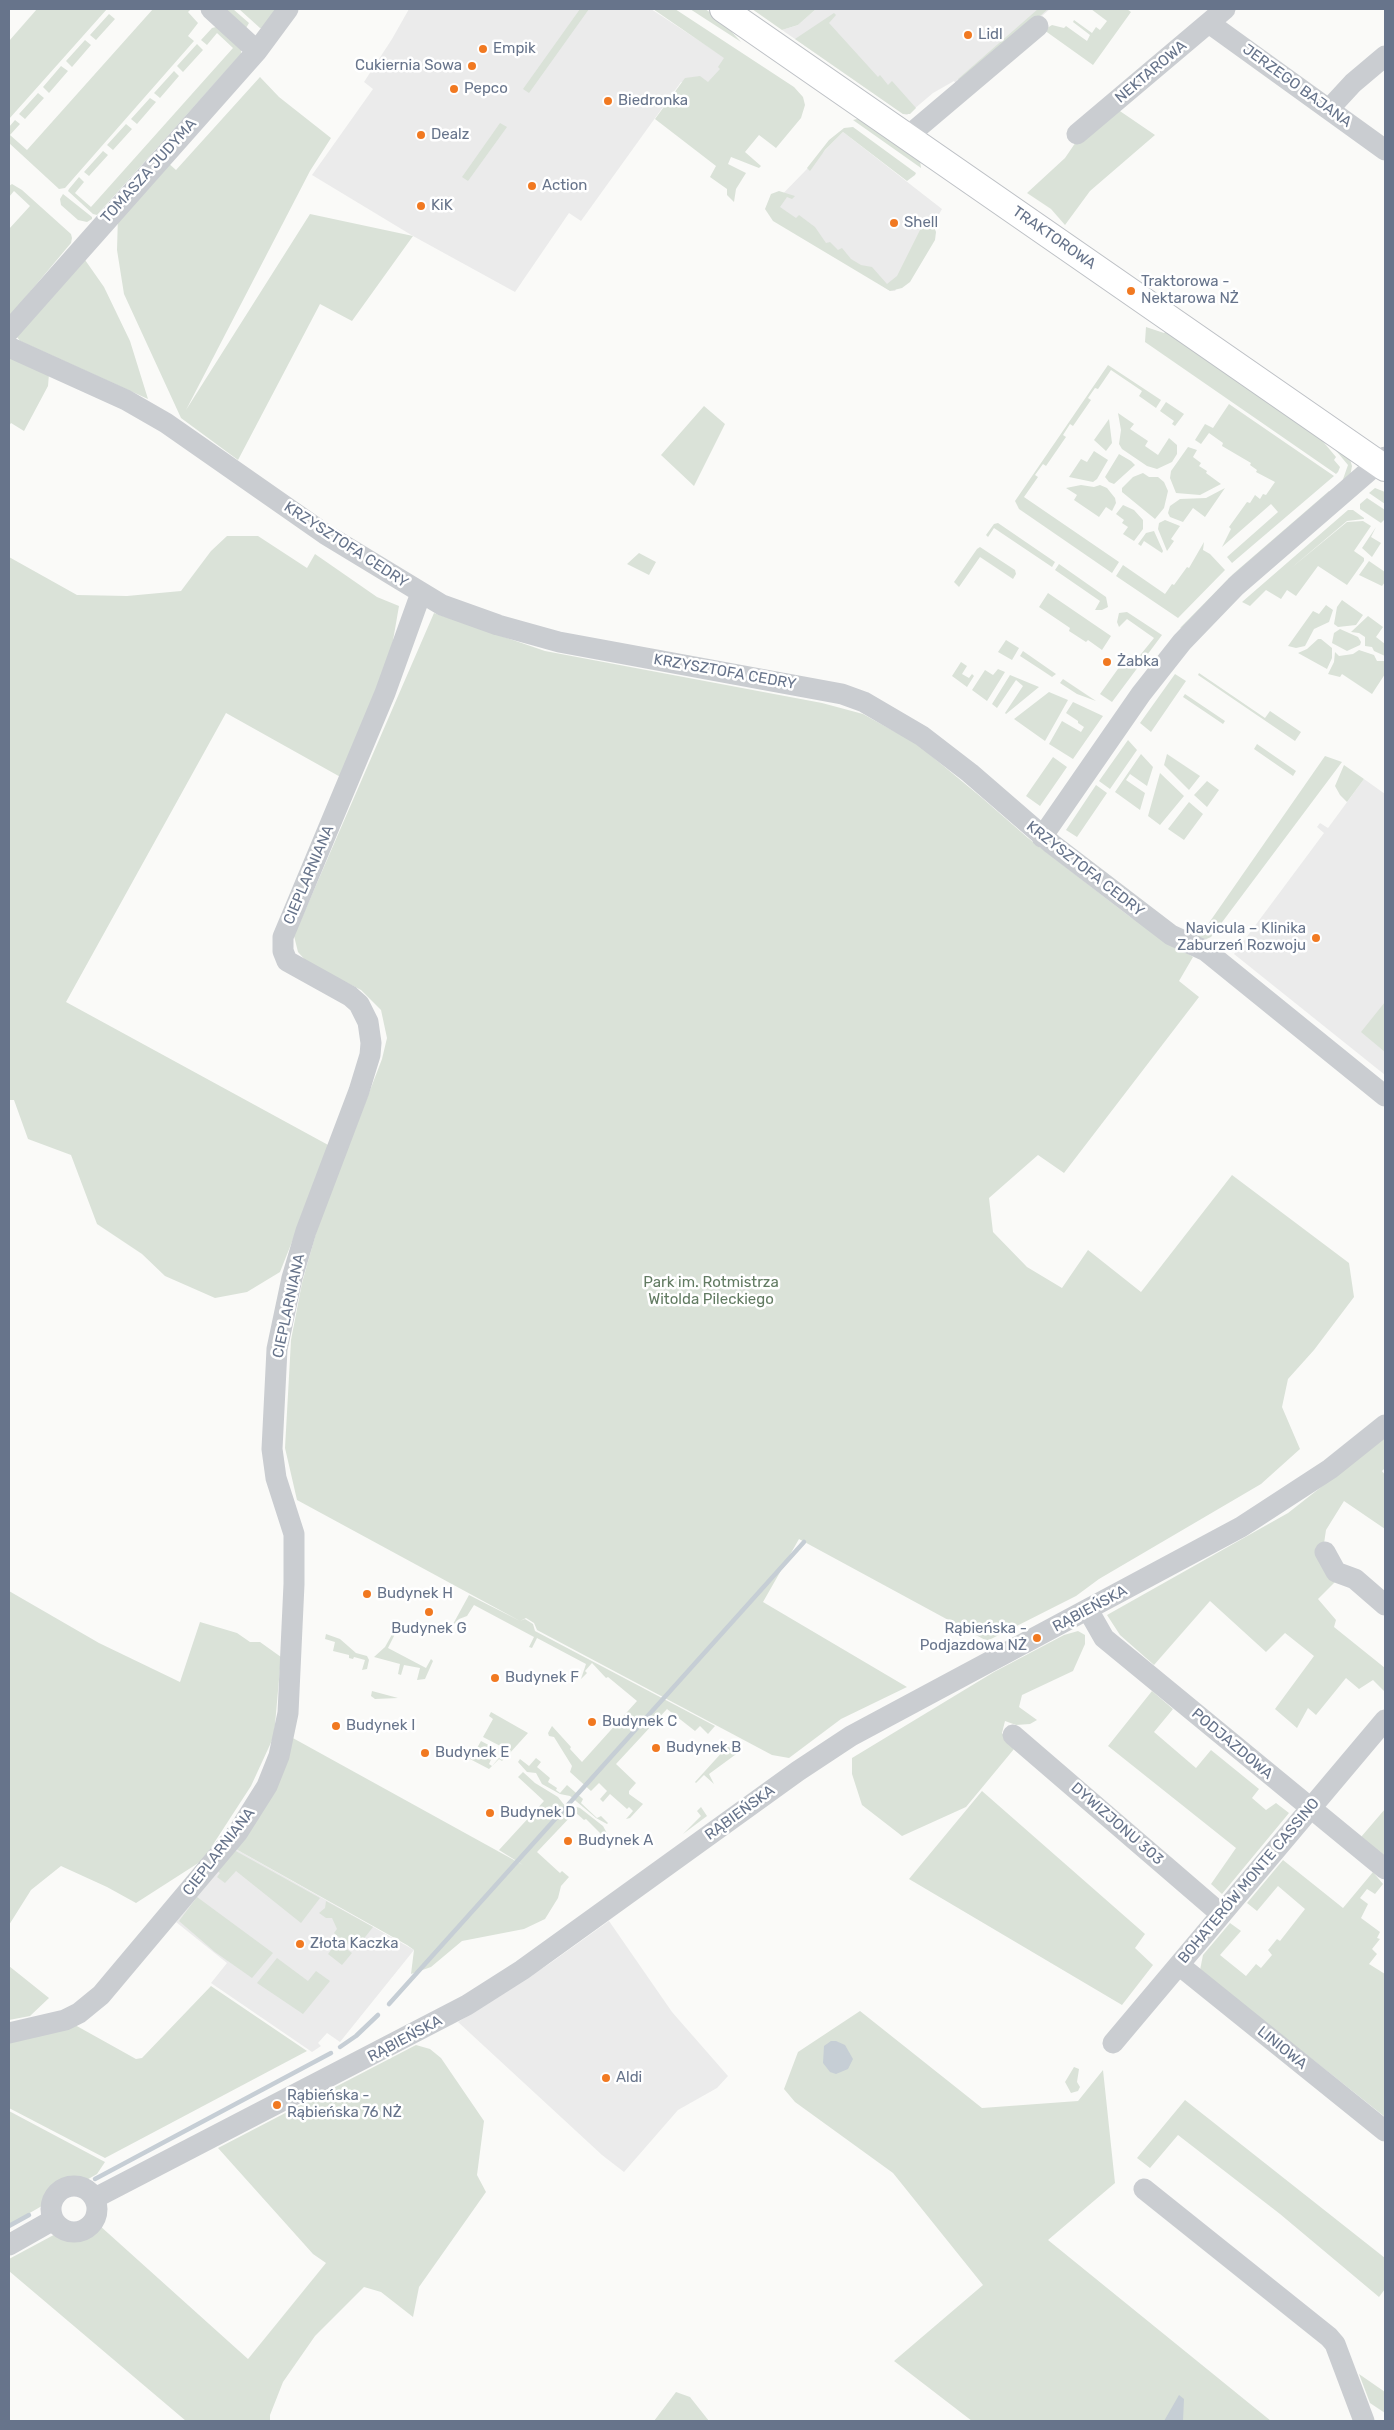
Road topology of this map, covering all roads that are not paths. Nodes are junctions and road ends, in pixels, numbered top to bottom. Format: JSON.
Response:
{"nodes":[{"id":1,"x":211,"y":9,"type":"edge"},
{"id":2,"x":288,"y":9,"type":"edge"},
{"id":3,"x":723,"y":9,"type":"edge"},
{"id":4,"x":1225,"y":9,"type":"edge"},
{"id":5,"x":1209,"y":23,"type":"junction"},
{"id":6,"x":1038,"y":26,"type":"dead end"},
{"id":7,"x":257,"y":51,"type":"junction"},
{"id":8,"x":1385,"y":56,"type":"edge"},
{"id":9,"x":1329,"y":109,"type":"junction"},
{"id":10,"x":1076,"y":134,"type":"dead end"},
{"id":11,"x":908,"y":136,"type":"junction"},
{"id":12,"x":1385,"y":150,"type":"edge"},
{"id":13,"x":9,"y":331,"type":"edge"},
{"id":14,"x":9,"y":347,"type":"edge"},
{"id":15,"x":1383,"y":462,"type":"edge"},
{"id":16,"x":421,"y":594,"type":"junction"},
{"id":17,"x":1042,"y":837,"type":"junction"},
{"id":18,"x":1385,"y":1096,"type":"edge"},
{"id":19,"x":1385,"y":1425,"type":"edge"},
{"id":20,"x":1325,"y":1552,"type":"dead end"},
{"id":21,"x":1385,"y":1605,"type":"edge"},
{"id":22,"x":1088,"y":1610,"type":"junction"},
{"id":23,"x":1385,"y":1720,"type":"edge"},
{"id":24,"x":1013,"y":1735,"type":"dead end"},
{"id":25,"x":1311,"y":1809,"type":"junction"},
{"id":26,"x":1385,"y":1869,"type":"edge"},
{"id":27,"x":1221,"y":1914,"type":"junction"},
{"id":28,"x":1179,"y":1965,"type":"junction"},
{"id":29,"x":9,"y":2033,"type":"edge"},
{"id":30,"x":1113,"y":2043,"type":"dead end"},
{"id":31,"x":1385,"y":2131,"type":"edge"},
{"id":32,"x":1144,"y":2189,"type":"dead end"},
{"id":33,"x":95,"y":2198,"type":"junction"},
{"id":34,"x":53,"y":2220,"type":"junction"},
{"id":35,"x":9,"y":2245,"type":"edge"},
{"id":36,"x":1364,"y":2421,"type":"edge"}],
"edges":[{"from":1,"to":7,"type":"street"},
{"from":2,"to":7,"type":"street","name":"TOMASZA JUDYMA"},
{"from":3,"to":11,"type":"main road","name":"TRAKTOROWA"},
{"from":4,"to":5,"type":"street","name":"NEKTAROWA"},
{"from":5,"to":9,"type":"street","name":"JERZEGO BAJANA"},
{"from":5,"to":10,"type":"street","name":"NEKTAROWA"},
{"from":6,"to":11,"type":"street"},
{"from":7,"to":13,"type":"street","name":"TOMASZA JUDYMA"},
{"from":8,"to":9,"type":"street"},
{"from":9,"to":12,"type":"street","name":"JERZEGO BAJANA"},
{"from":11,"to":15,"type":"main road","name":"TRAKTOROWA"},
{"from":14,"to":16,"type":"street","name":"KRZYSZTOFA CEDRY"},
{"from":15,"to":17,"type":"street"},
{"from":16,"to":17,"type":"street","name":"KRZYSZTOFA CEDRY"},
{"from":16,"to":29,"type":"street","name":"CIEPLARNIANA"},
{"from":17,"to":18,"type":"street","name":"KRZYSZTOFA CEDRY"},
{"from":19,"to":22,"type":"street","name":"RĄBIEŃSKA"},
{"from":20,"to":21,"type":"street"},
{"from":22,"to":25,"type":"street","name":"PODJAZDOWA"},
{"from":22,"to":33,"type":"street","name":"RĄBIEŃSKA"},
{"from":23,"to":25,"type":"street","name":"BOHATERÓW MONTE CASSINO"},
{"from":24,"to":27,"type":"street","name":"DYWIZJONU 303"},
{"from":25,"to":26,"type":"street","name":"PODJAZDOWA"},
{"from":25,"to":27,"type":"street","name":"BOHATERÓW MONTE CASSINO"},
{"from":27,"to":28,"type":"street","name":"BOHATERÓW MONTE CASSINO"},
{"from":28,"to":30,"type":"street","name":"BOHATERÓW MONTE CASSINO"},
{"from":28,"to":31,"type":"street","name":"LINIOWA"},
{"from":32,"to":36,"type":"street"},
{"from":33,"to":34,"type":"street"},
{"from":33,"to":34,"type":"street"},
{"from":34,"to":35,"type":"street"}]}
